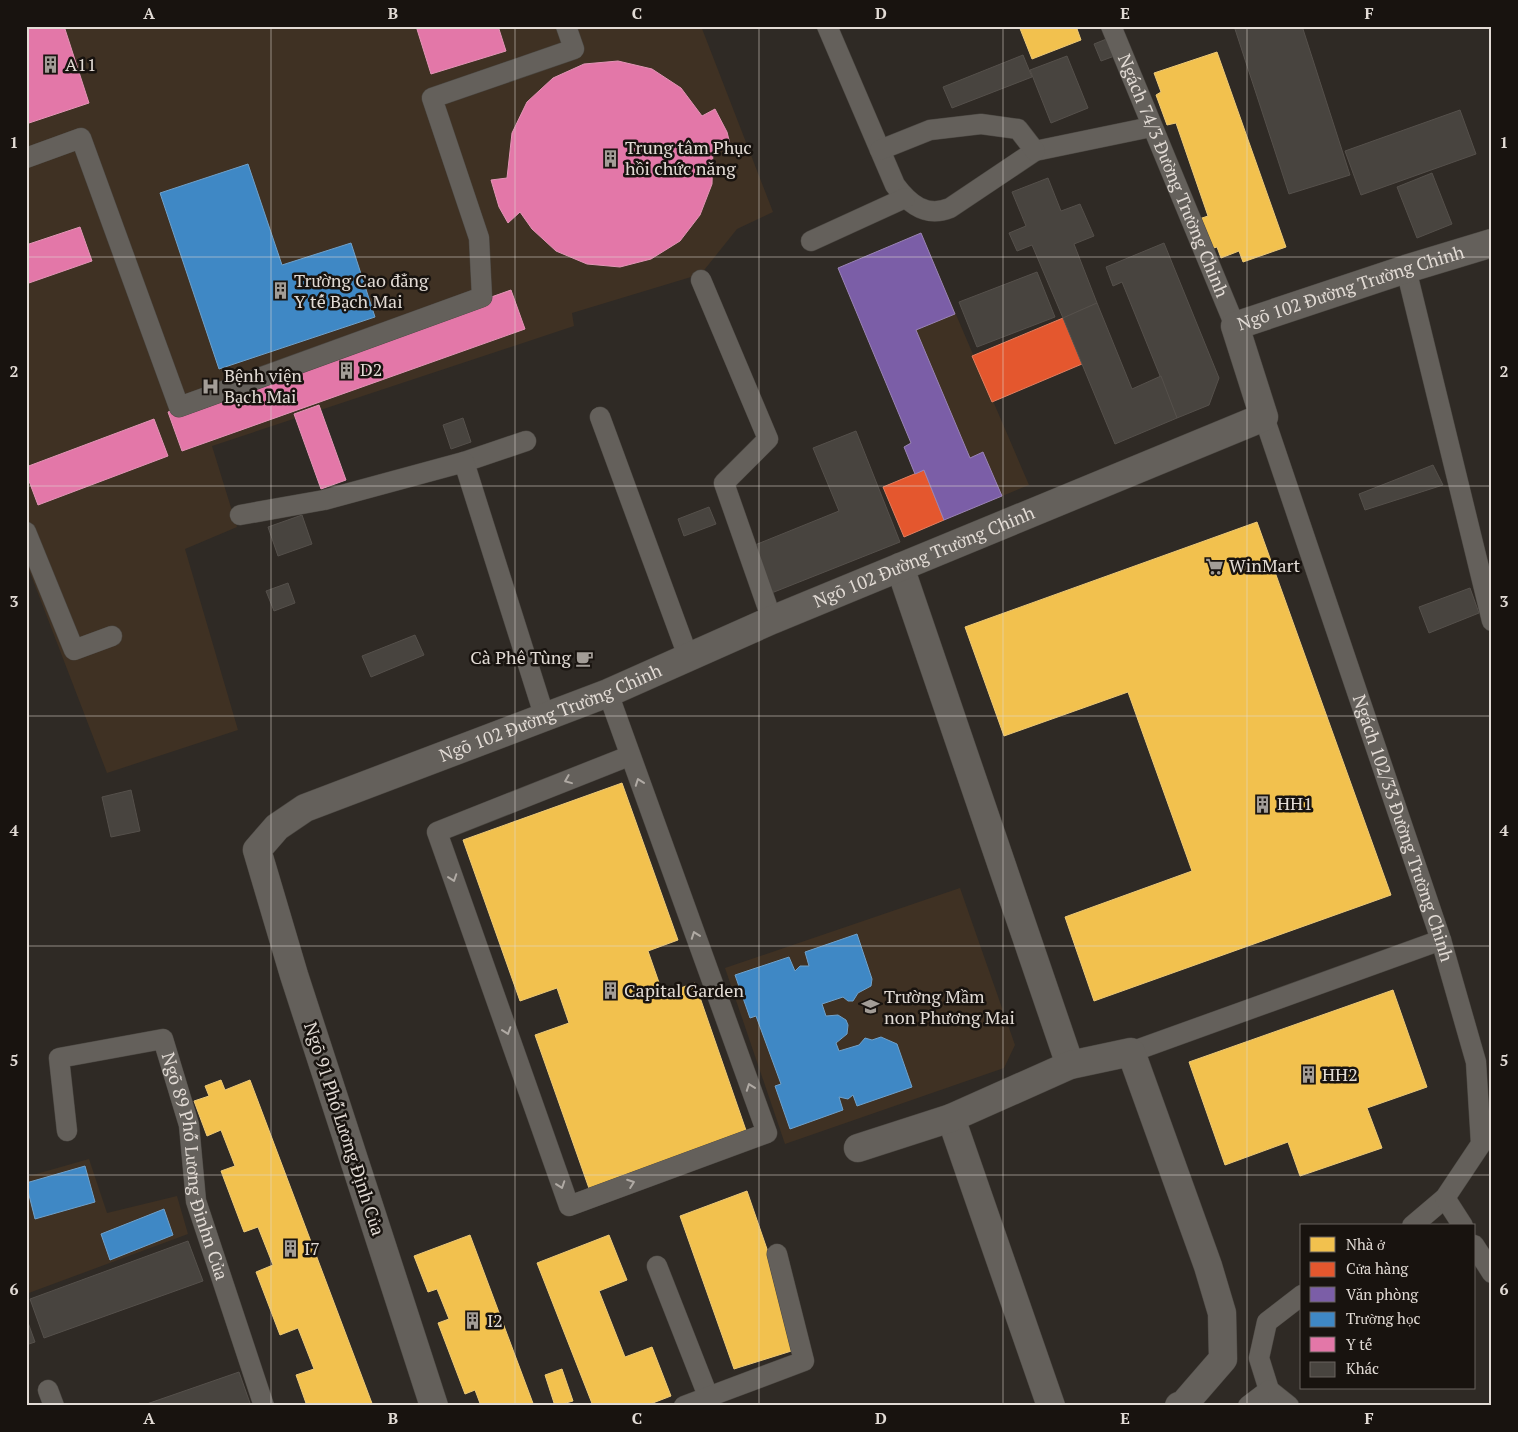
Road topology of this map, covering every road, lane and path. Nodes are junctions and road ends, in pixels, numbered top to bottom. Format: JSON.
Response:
{"nodes":[{"id":1,"x":566,"y":26,"type":"edge"},
{"id":2,"x":827,"y":26,"type":"edge"},
{"id":3,"x":1111,"y":26,"type":"edge"},
{"id":4,"x":1152,"y":127,"type":"junction"},
{"id":5,"x":880,"y":150,"type":"junction"},
{"id":6,"x":1034,"y":151,"type":"junction"},
{"id":7,"x":26,"y":158,"type":"edge"},
{"id":8,"x":905,"y":198,"type":"junction"},
{"id":9,"x":811,"y":241,"type":"dead end"},
{"id":10,"x":1492,"y":243,"type":"edge"},
{"id":11,"x":1406,"y":269,"type":"junction"},
{"id":12,"x":701,"y":280,"type":"dead end"},
{"id":13,"x":1235,"y":326,"type":"junction"},
{"id":14,"x":600,"y":417,"type":"dead end"},
{"id":15,"x":1264,"y":417,"type":"junction"},
{"id":16,"x":526,"y":441,"type":"dead end"},
{"id":17,"x":464,"y":462,"type":"junction"},
{"id":18,"x":240,"y":515,"type":"dead end"},
{"id":19,"x":26,"y":532,"type":"edge"},
{"id":20,"x":900,"y":567,"type":"junction"},
{"id":21,"x":772,"y":620,"type":"junction"},
{"id":22,"x":1492,"y":621,"type":"edge"},
{"id":23,"x":112,"y":636,"type":"dead end"},
{"id":24,"x":689,"y":659,"type":"junction"},
{"id":25,"x":608,"y":693,"type":"junction"},
{"id":26,"x":545,"y":718,"type":"junction"},
{"id":27,"x":629,"y":756,"type":"junction"},
{"id":28,"x":257,"y":850,"type":"joint"},
{"id":29,"x":1441,"y":940,"type":"junction"},
{"id":30,"x":1132,"y":1052,"type":"junction"},
{"id":31,"x":1070,"y":1065,"type":"junction"},
{"id":32,"x":950,"y":1118,"type":"junction"},
{"id":33,"x":67,"y":1131,"type":"dead end"},
{"id":34,"x":858,"y":1148,"type":"dead end"},
{"id":35,"x":1445,"y":1198,"type":"junction"},
{"id":36,"x":1414,"y":1224,"type":"edge"},
{"id":37,"x":1461,"y":1224,"type":"edge"},
{"id":38,"x":1476,"y":1248,"type":"edge"},
{"id":39,"x":778,"y":1254,"type":"dead end"},
{"id":40,"x":657,"y":1266,"type":"dead end"},
{"id":41,"x":1492,"y":1273,"type":"edge"},
{"id":42,"x":1300,"y":1297,"type":"edge"},
{"id":43,"x":1269,"y":1390,"type":"junction"},
{"id":44,"x":708,"y":1396,"type":"junction"},
{"id":45,"x":264,"y":1406,"type":"edge"},
{"id":46,"x":434,"y":1406,"type":"edge"},
{"id":47,"x":684,"y":1406,"type":"edge"},
{"id":48,"x":1051,"y":1406,"type":"edge"},
{"id":49,"x":1179,"y":1406,"type":"edge"},
{"id":50,"x":1248,"y":1406,"type":"edge"},
{"id":51,"x":1288,"y":1406,"type":"edge"}],
"edges":[{"from":1,"to":7,"type":"lane"},
{"from":2,"to":5,"type":"lane"},
{"from":3,"to":4,"type":"lane","name":"Ngách 74/3 Đường Trường Chinh"},
{"from":4,"to":6,"type":"lane"},
{"from":4,"to":13,"type":"lane","name":"Ngách 74/3 Đường Trường Chinh"},
{"from":5,"to":6,"type":"lane"},
{"from":5,"to":8,"type":"lane"},
{"from":6,"to":8,"type":"lane"},
{"from":8,"to":9,"type":"lane"},
{"from":10,"to":11,"type":"street","name":"Ngõ 102 Đường Trường Chinh"},
{"from":11,"to":13,"type":"street","name":"Ngõ 102 Đường Trường Chinh"},
{"from":11,"to":22,"type":"lane"},
{"from":12,"to":21,"type":"lane"},
{"from":13,"to":15,"type":"street","name":"Ngõ 102 Đường Trường Chinh"},
{"from":14,"to":24,"type":"lane"},
{"from":15,"to":20,"type":"street","name":"Ngõ 102 Đường Trường Chinh"},
{"from":15,"to":29,"type":"lane","name":"Ngách 102/33 Đường Trường Chinh"},
{"from":16,"to":17,"type":"lane"},
{"from":17,"to":18,"type":"lane"},
{"from":17,"to":26,"type":"lane"},
{"from":19,"to":23,"type":"lane"},
{"from":20,"to":21,"type":"street","name":"Ngõ 102 Đường Trường Chinh"},
{"from":20,"to":31,"type":"street"},
{"from":21,"to":24,"type":"street","name":"Ngõ 102 Đường Trường Chinh"},
{"from":24,"to":25,"type":"street","name":"Ngõ 102 Đường Trường Chinh"},
{"from":25,"to":26,"type":"street","name":"Ngõ 102 Đường Trường Chinh"},
{"from":25,"to":27,"type":"lane"},
{"from":26,"to":28,"type":"street","name":"Ngõ 102 Đường Trường Chinh"},
{"from":27,"to":27,"type":"lane","one_way":true},
{"from":28,"to":46,"type":"street","name":"Ngõ 91 Phố Lương Định Của"},
{"from":29,"to":30,"type":"lane"},
{"from":29,"to":35,"type":"lane","name":"Ngách 102/33 Đường Trường Chinh"},
{"from":30,"to":31,"type":"street"},
{"from":30,"to":49,"type":"street"},
{"from":31,"to":32,"type":"street"},
{"from":32,"to":34,"type":"street"},
{"from":32,"to":48,"type":"street"},
{"from":33,"to":45,"type":"lane","name":"Ngõ 89 Phố Lương Đinhn Của"},
{"from":35,"to":36,"type":"lane","name":"Ngách 102/33 Đường Trường Chinh"},
{"from":35,"to":37,"type":"lane"},
{"from":38,"to":41,"type":"lane"},
{"from":39,"to":44,"type":"lane"},
{"from":40,"to":44,"type":"lane"},
{"from":42,"to":43,"type":"lane"},
{"from":43,"to":50,"type":"lane"},
{"from":43,"to":51,"type":"lane"},
{"from":44,"to":47,"type":"lane"}]}
